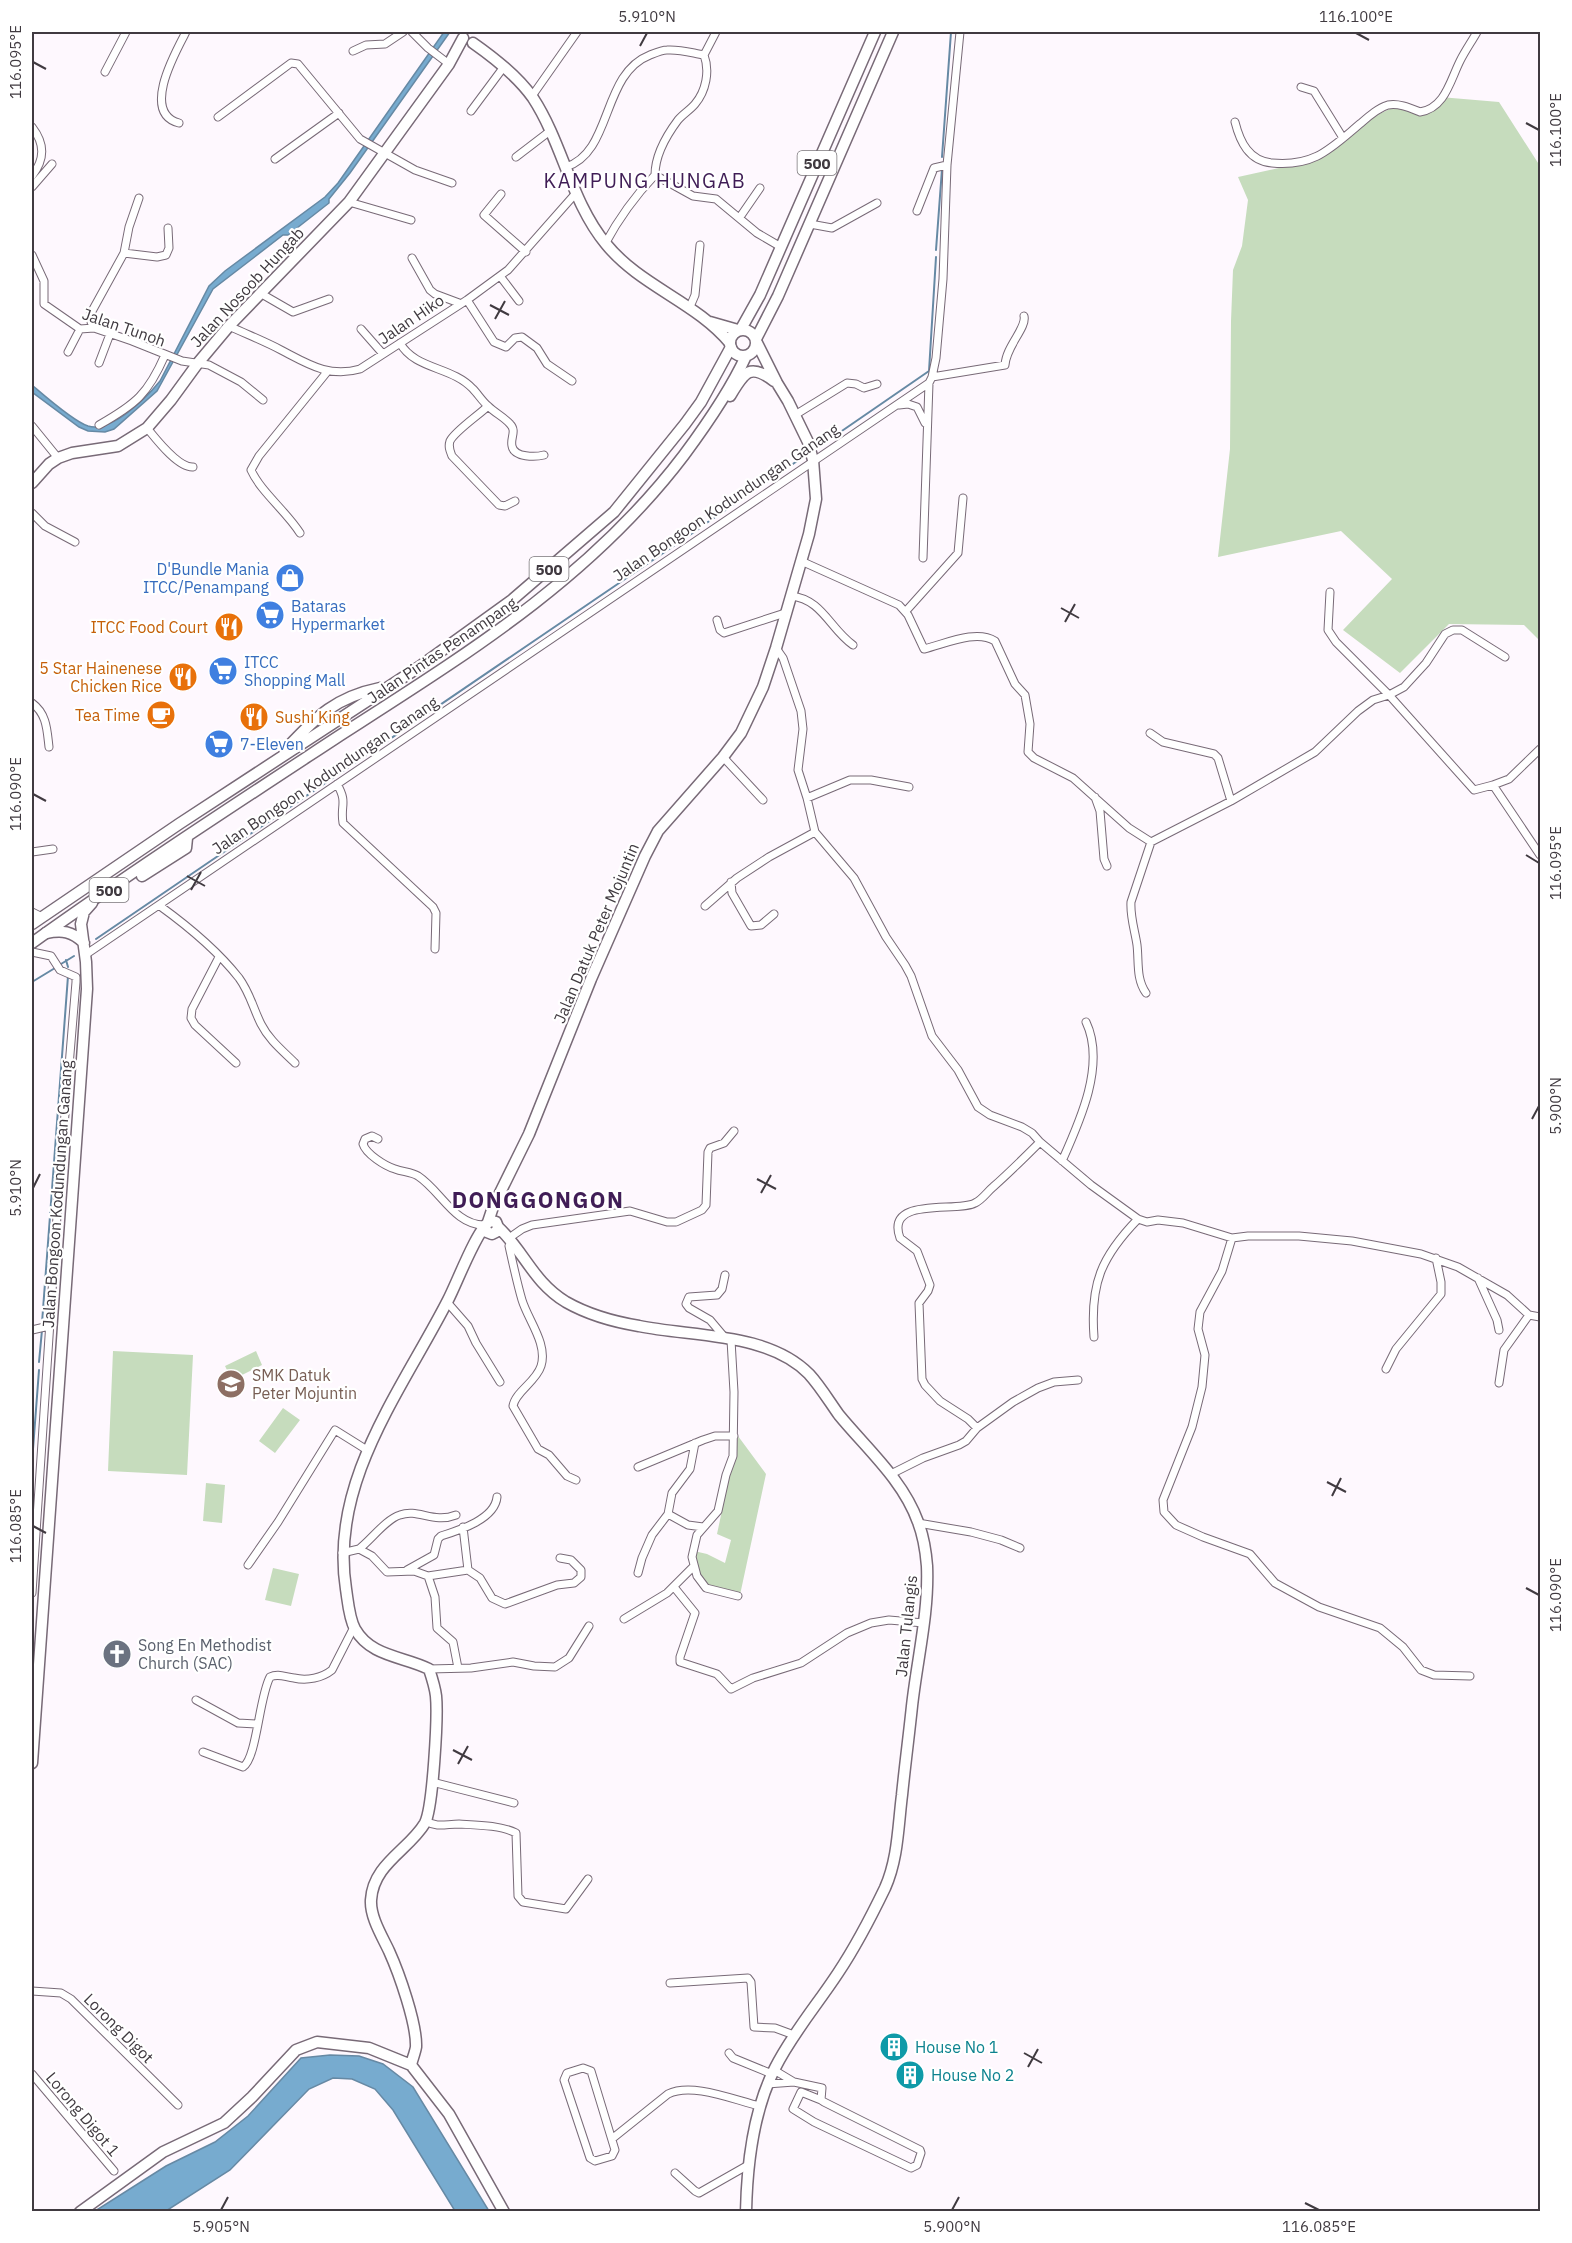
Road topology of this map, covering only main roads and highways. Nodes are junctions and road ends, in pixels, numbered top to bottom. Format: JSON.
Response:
{"nodes":[{"id":1,"x":875,"y":32,"type":"edge"},
{"id":2,"x":893,"y":32,"type":"edge"},
{"id":3,"x":471,"y":37,"type":"edge"},
{"id":4,"x":709,"y":321,"type":"junction"},
{"id":5,"x":740,"y":330,"type":"junction"},
{"id":6,"x":756,"y":341,"type":"junction"},
{"id":7,"x":730,"y":345,"type":"junction"},
{"id":8,"x":746,"y":356,"type":"junction"},
{"id":9,"x":777,"y":383,"type":"junction"},
{"id":10,"x":707,"y":423,"type":"junction"},
{"id":11,"x":32,"y":483,"type":"edge"},
{"id":12,"x":387,"y":687,"type":"junction"},
{"id":13,"x":315,"y":718,"type":"junction"},
{"id":14,"x":314,"y":736,"type":"junction"},
{"id":15,"x":334,"y":740,"type":"junction"},
{"id":16,"x":274,"y":761,"type":"junction"},
{"id":17,"x":187,"y":838,"type":"junction"},
{"id":18,"x":155,"y":840,"type":"junction"},
{"id":19,"x":94,"y":901,"type":"junction"},
{"id":20,"x":37,"y":914,"type":"edge"},
{"id":21,"x":32,"y":924,"type":"edge"},
{"id":22,"x":45,"y":933,"type":"junction"},
{"id":23,"x":32,"y":943,"type":"edge"},
{"id":24,"x":84,"y":943,"type":"junction"},
{"id":25,"x":491,"y":1227,"type":"junction"},
{"id":26,"x":32,"y":1763,"type":"edge"},
{"id":27,"x":411,"y":2065,"type":"junction"},
{"id":28,"x":80,"y":2211,"type":"edge"},
{"id":29,"x":504,"y":2211,"type":"edge"},
{"id":30,"x":746,"y":2211,"type":"edge"}],
"edges":[{"from":1,"to":5,"type":"main road","number":"500"},
{"from":2,"to":6,"type":"main road","number":"500"},
{"from":3,"to":4,"type":"main road"},
{"from":3,"to":11,"type":"main road","name":"Jalan Nosoob Hungab"},
{"from":4,"to":5,"type":"main road"},
{"from":4,"to":7,"type":"main road"},
{"from":5,"to":6,"type":"main road"},
{"from":5,"to":7,"type":"main road","number":"500"},
{"from":6,"to":8,"type":"main road","number":"500"},
{"from":6,"to":9,"type":"main road","name":"Jalan Datuk Peter Mojuntin"},
{"from":7,"to":8,"type":"main road"},
{"from":7,"to":12,"type":"main road","name":"Jalan Pintas Penampang","number":"500"},
{"from":8,"to":10,"type":"main road","name":"Jalan Pintas Penampang","number":"500"},
{"from":9,"to":10,"type":"main road"},
{"from":9,"to":25,"type":"main road","name":"Jalan Datuk Peter Mojuntin"},
{"from":10,"to":15,"type":"main road","name":"Jalan Pintas Penampang","number":"500"},
{"from":12,"to":13,"type":"main road","number":"500"},
{"from":12,"to":14,"type":"main road","name":"Jalan Pintas Penampang","number":"500"},
{"from":13,"to":14,"type":"main road"},
{"from":13,"to":16,"type":"main road"},
{"from":14,"to":15,"type":"main road"},
{"from":14,"to":16,"type":"main road","name":"Jalan Pintas Penampang","number":"500"},
{"from":15,"to":17,"type":"main road","name":"Jalan Pintas Penampang","number":"500"},
{"from":16,"to":18,"type":"main road","name":"Jalan Pintas Penampang","number":"500"},
{"from":17,"to":18,"type":"main road"},
{"from":17,"to":19,"type":"main road","name":"Jalan Pintas Penampang","number":"500"},
{"from":18,"to":20,"type":"main road","name":"Jalan Pintas Penampang","number":"500"},
{"from":19,"to":22,"type":"main road","name":"Jalan Pintas Penampang","number":"500"},
{"from":19,"to":24,"type":"main road"},
{"from":20,"to":21,"type":"main road","name":"Jalan Pintas Penampang","number":"500"},
{"from":22,"to":23,"type":"main road","name":"Jalan Pintas Penampang","number":"500"},
{"from":22,"to":24,"type":"main road"},
{"from":24,"to":26,"type":"main road","name":"Jalan Bongoon Kodundungan Ganang"},
{"from":25,"to":27,"type":"main road","name":"Jalan Datuk Peter Mojuntin"},
{"from":25,"to":30,"type":"main road","name":"Jalan Tulangis"},
{"from":27,"to":28,"type":"main road"},
{"from":27,"to":29,"type":"main road"}]}
